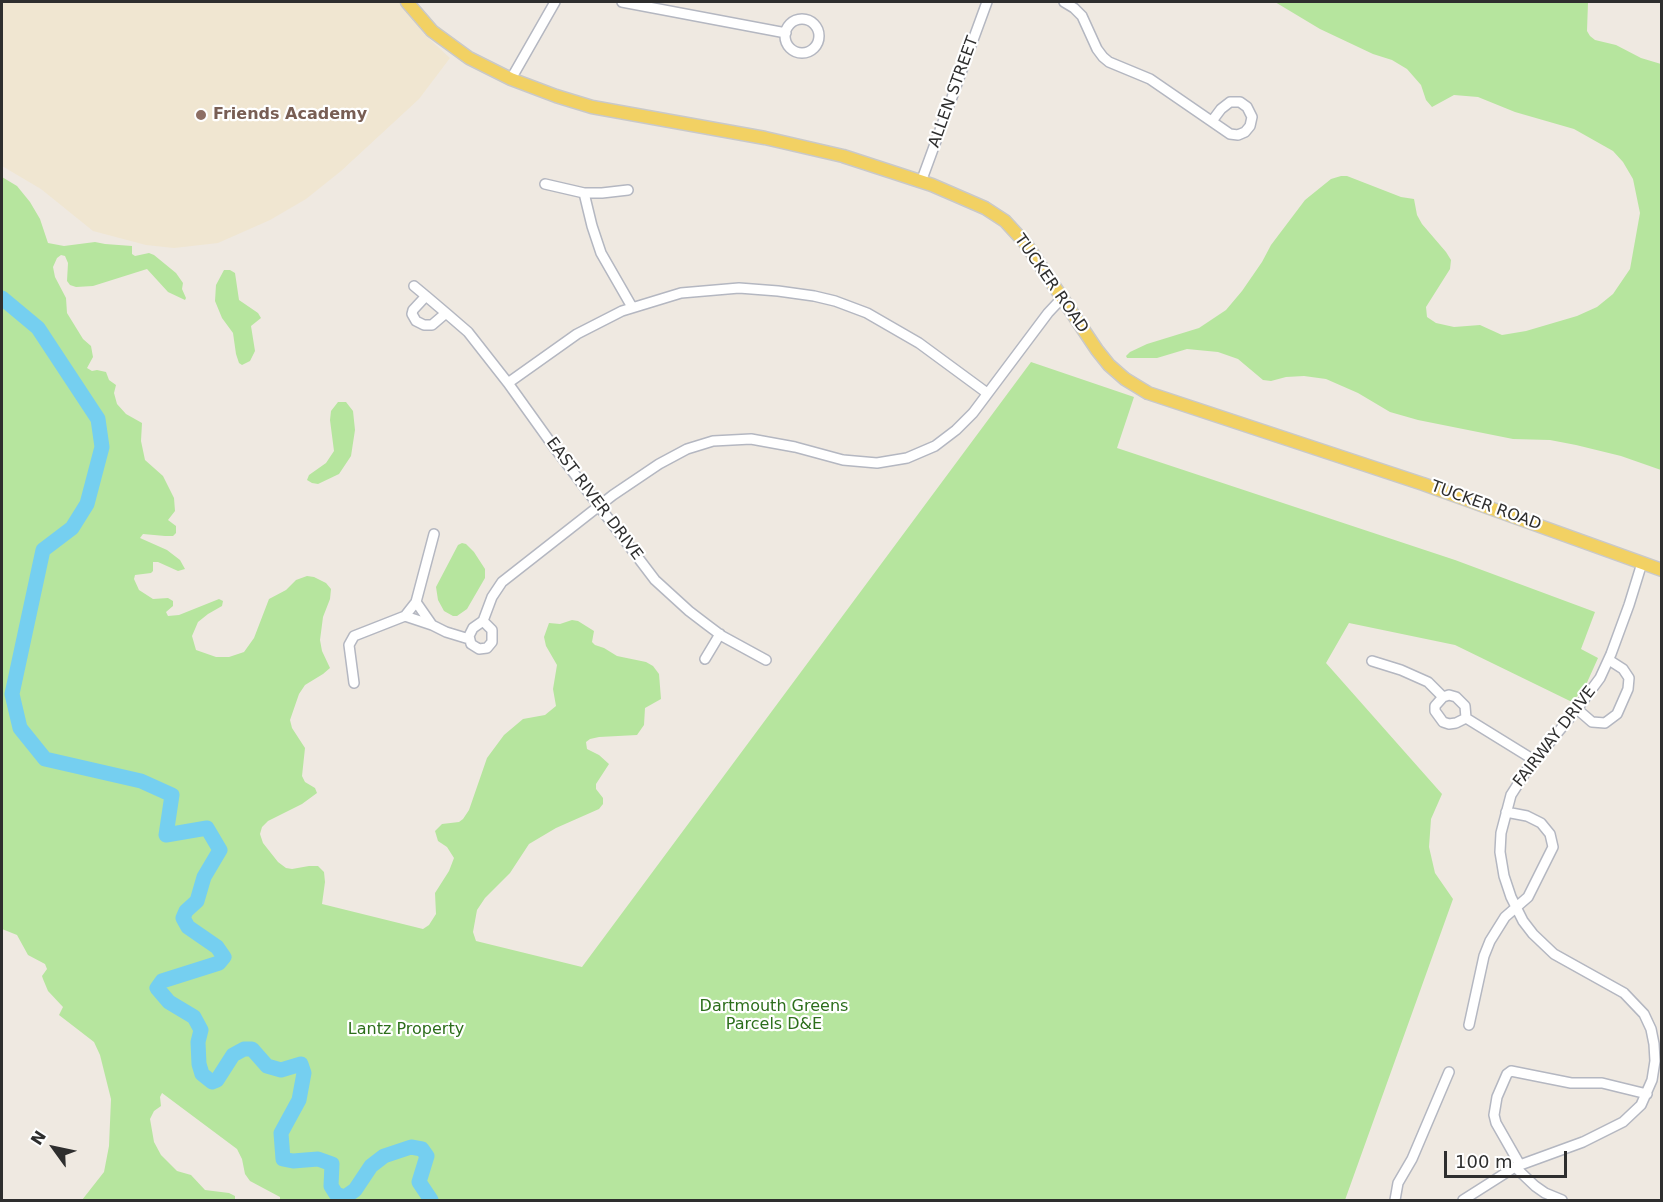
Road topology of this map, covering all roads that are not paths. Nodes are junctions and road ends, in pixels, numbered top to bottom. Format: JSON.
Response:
{"nodes":[{"id":1,"x":407,"y":2,"type":"edge"},
{"id":2,"x":555,"y":2,"type":"edge"},
{"id":3,"x":621,"y":2,"type":"edge"},
{"id":4,"x":987,"y":2,"type":"edge"},
{"id":5,"x":1064,"y":2,"type":"edge"},
{"id":6,"x":786,"y":33,"type":"dead end"},
{"id":7,"x":511,"y":79,"type":"junction"},
{"id":8,"x":1212,"y":120,"type":"dead end"},
{"id":9,"x":921,"y":182,"type":"junction"},
{"id":10,"x":544,"y":184,"type":"dead end"},
{"id":11,"x":628,"y":190,"type":"dead end"},
{"id":12,"x":584,"y":193,"type":"junction"},
{"id":13,"x":414,"y":286,"type":"dead end"},
{"id":14,"x":426,"y":296,"type":"junction"},
{"id":15,"x":1063,"y":297,"type":"junction"},
{"id":16,"x":632,"y":307,"type":"junction"},
{"id":17,"x":446,"y":313,"type":"junction"},
{"id":18,"x":508,"y":383,"type":"junction"},
{"id":19,"x":987,"y":393,"type":"junction"},
{"id":20,"x":599,"y":506,"type":"junction"},
{"id":21,"x":434,"y":534,"type":"dead end"},
{"id":22,"x":1642,"y":563,"type":"junction"},
{"id":23,"x":1662,"y":570,"type":"edge"},
{"id":24,"x":416,"y":602,"type":"junction"},
{"id":25,"x":405,"y":616,"type":"junction"},
{"id":26,"x":483,"y":621,"type":"junction"},
{"id":27,"x":432,"y":625,"type":"junction"},
{"id":28,"x":720,"y":634,"type":"junction"},
{"id":29,"x":469,"y":639,"type":"junction"},
{"id":30,"x":705,"y":659,"type":"dead end"},
{"id":31,"x":766,"y":660,"type":"dead end"},
{"id":32,"x":1609,"y":660,"type":"junction"},
{"id":33,"x":1372,"y":661,"type":"dead end"},
{"id":34,"x":354,"y":683,"type":"dead end"},
{"id":35,"x":1443,"y":697,"type":"junction"},
{"id":36,"x":1577,"y":709,"type":"junction"},
{"id":37,"x":1466,"y":718,"type":"junction"},
{"id":38,"x":1534,"y":760,"type":"junction"},
{"id":39,"x":1506,"y":812,"type":"junction"},
{"id":40,"x":1515,"y":906,"type":"junction"},
{"id":41,"x":1469,"y":1025,"type":"dead end"},
{"id":42,"x":1449,"y":1072,"type":"dead end"},
{"id":43,"x":1647,"y":1094,"type":"junction"},
{"id":44,"x":1517,"y":1166,"type":"junction"},
{"id":45,"x":1395,"y":1200,"type":"edge"},
{"id":46,"x":1463,"y":1200,"type":"edge"},
{"id":47,"x":1562,"y":1200,"type":"edge"}],
"edges":[{"from":1,"to":7,"type":"main road","name":"TUCKER ROAD"},
{"from":2,"to":7,"type":"street"},
{"from":3,"to":6,"type":"street"},
{"from":4,"to":9,"type":"street","name":"ALLEN STREET"},
{"from":5,"to":8,"type":"street"},
{"from":7,"to":9,"type":"main road","name":"TUCKER ROAD"},
{"from":9,"to":15,"type":"main road","name":"TUCKER ROAD"},
{"from":10,"to":12,"type":"street"},
{"from":11,"to":12,"type":"street"},
{"from":12,"to":16,"type":"street"},
{"from":13,"to":14,"type":"street","name":"EAST RIVER DRIVE"},
{"from":14,"to":17,"type":"street","name":"EAST RIVER DRIVE"},
{"from":14,"to":17,"type":"street"},
{"from":15,"to":19,"type":"street"},
{"from":15,"to":22,"type":"main road","name":"TUCKER ROAD"},
{"from":16,"to":18,"type":"street"},
{"from":16,"to":19,"type":"street"},
{"from":17,"to":18,"type":"street","name":"EAST RIVER DRIVE"},
{"from":18,"to":20,"type":"street","name":"EAST RIVER DRIVE"},
{"from":19,"to":20,"type":"street"},
{"from":20,"to":26,"type":"street"},
{"from":20,"to":28,"type":"street","name":"EAST RIVER DRIVE"},
{"from":21,"to":24,"type":"street"},
{"from":22,"to":23,"type":"main road","name":"TUCKER ROAD"},
{"from":22,"to":32,"type":"street","name":"FAIRWAY DRIVE"},
{"from":24,"to":25,"type":"street"},
{"from":24,"to":27,"type":"street"},
{"from":25,"to":27,"type":"street"},
{"from":25,"to":34,"type":"street"},
{"from":26,"to":29,"type":"street"},
{"from":26,"to":29,"type":"street"},
{"from":27,"to":29,"type":"street"},
{"from":28,"to":30,"type":"street"},
{"from":28,"to":31,"type":"street","name":"EAST RIVER DRIVE"},
{"from":32,"to":36,"type":"street","name":"FAIRWAY DRIVE"},
{"from":32,"to":36,"type":"street"},
{"from":33,"to":35,"type":"street"},
{"from":35,"to":37,"type":"street"},
{"from":35,"to":37,"type":"street"},
{"from":36,"to":38,"type":"street","name":"FAIRWAY DRIVE"},
{"from":37,"to":38,"type":"street"},
{"from":38,"to":39,"type":"street","name":"FAIRWAY DRIVE"},
{"from":39,"to":40,"type":"street","name":"FAIRWAY DRIVE"},
{"from":39,"to":40,"type":"street"},
{"from":40,"to":41,"type":"street"},
{"from":40,"to":43,"type":"street","name":"FAIRWAY DRIVE"},
{"from":42,"to":45,"type":"street"},
{"from":43,"to":44,"type":"street","name":"FAIRWAY DRIVE"},
{"from":43,"to":44,"type":"street"},
{"from":44,"to":46,"type":"street","name":"FAIRWAY DRIVE"},
{"from":44,"to":47,"type":"street"}]}
